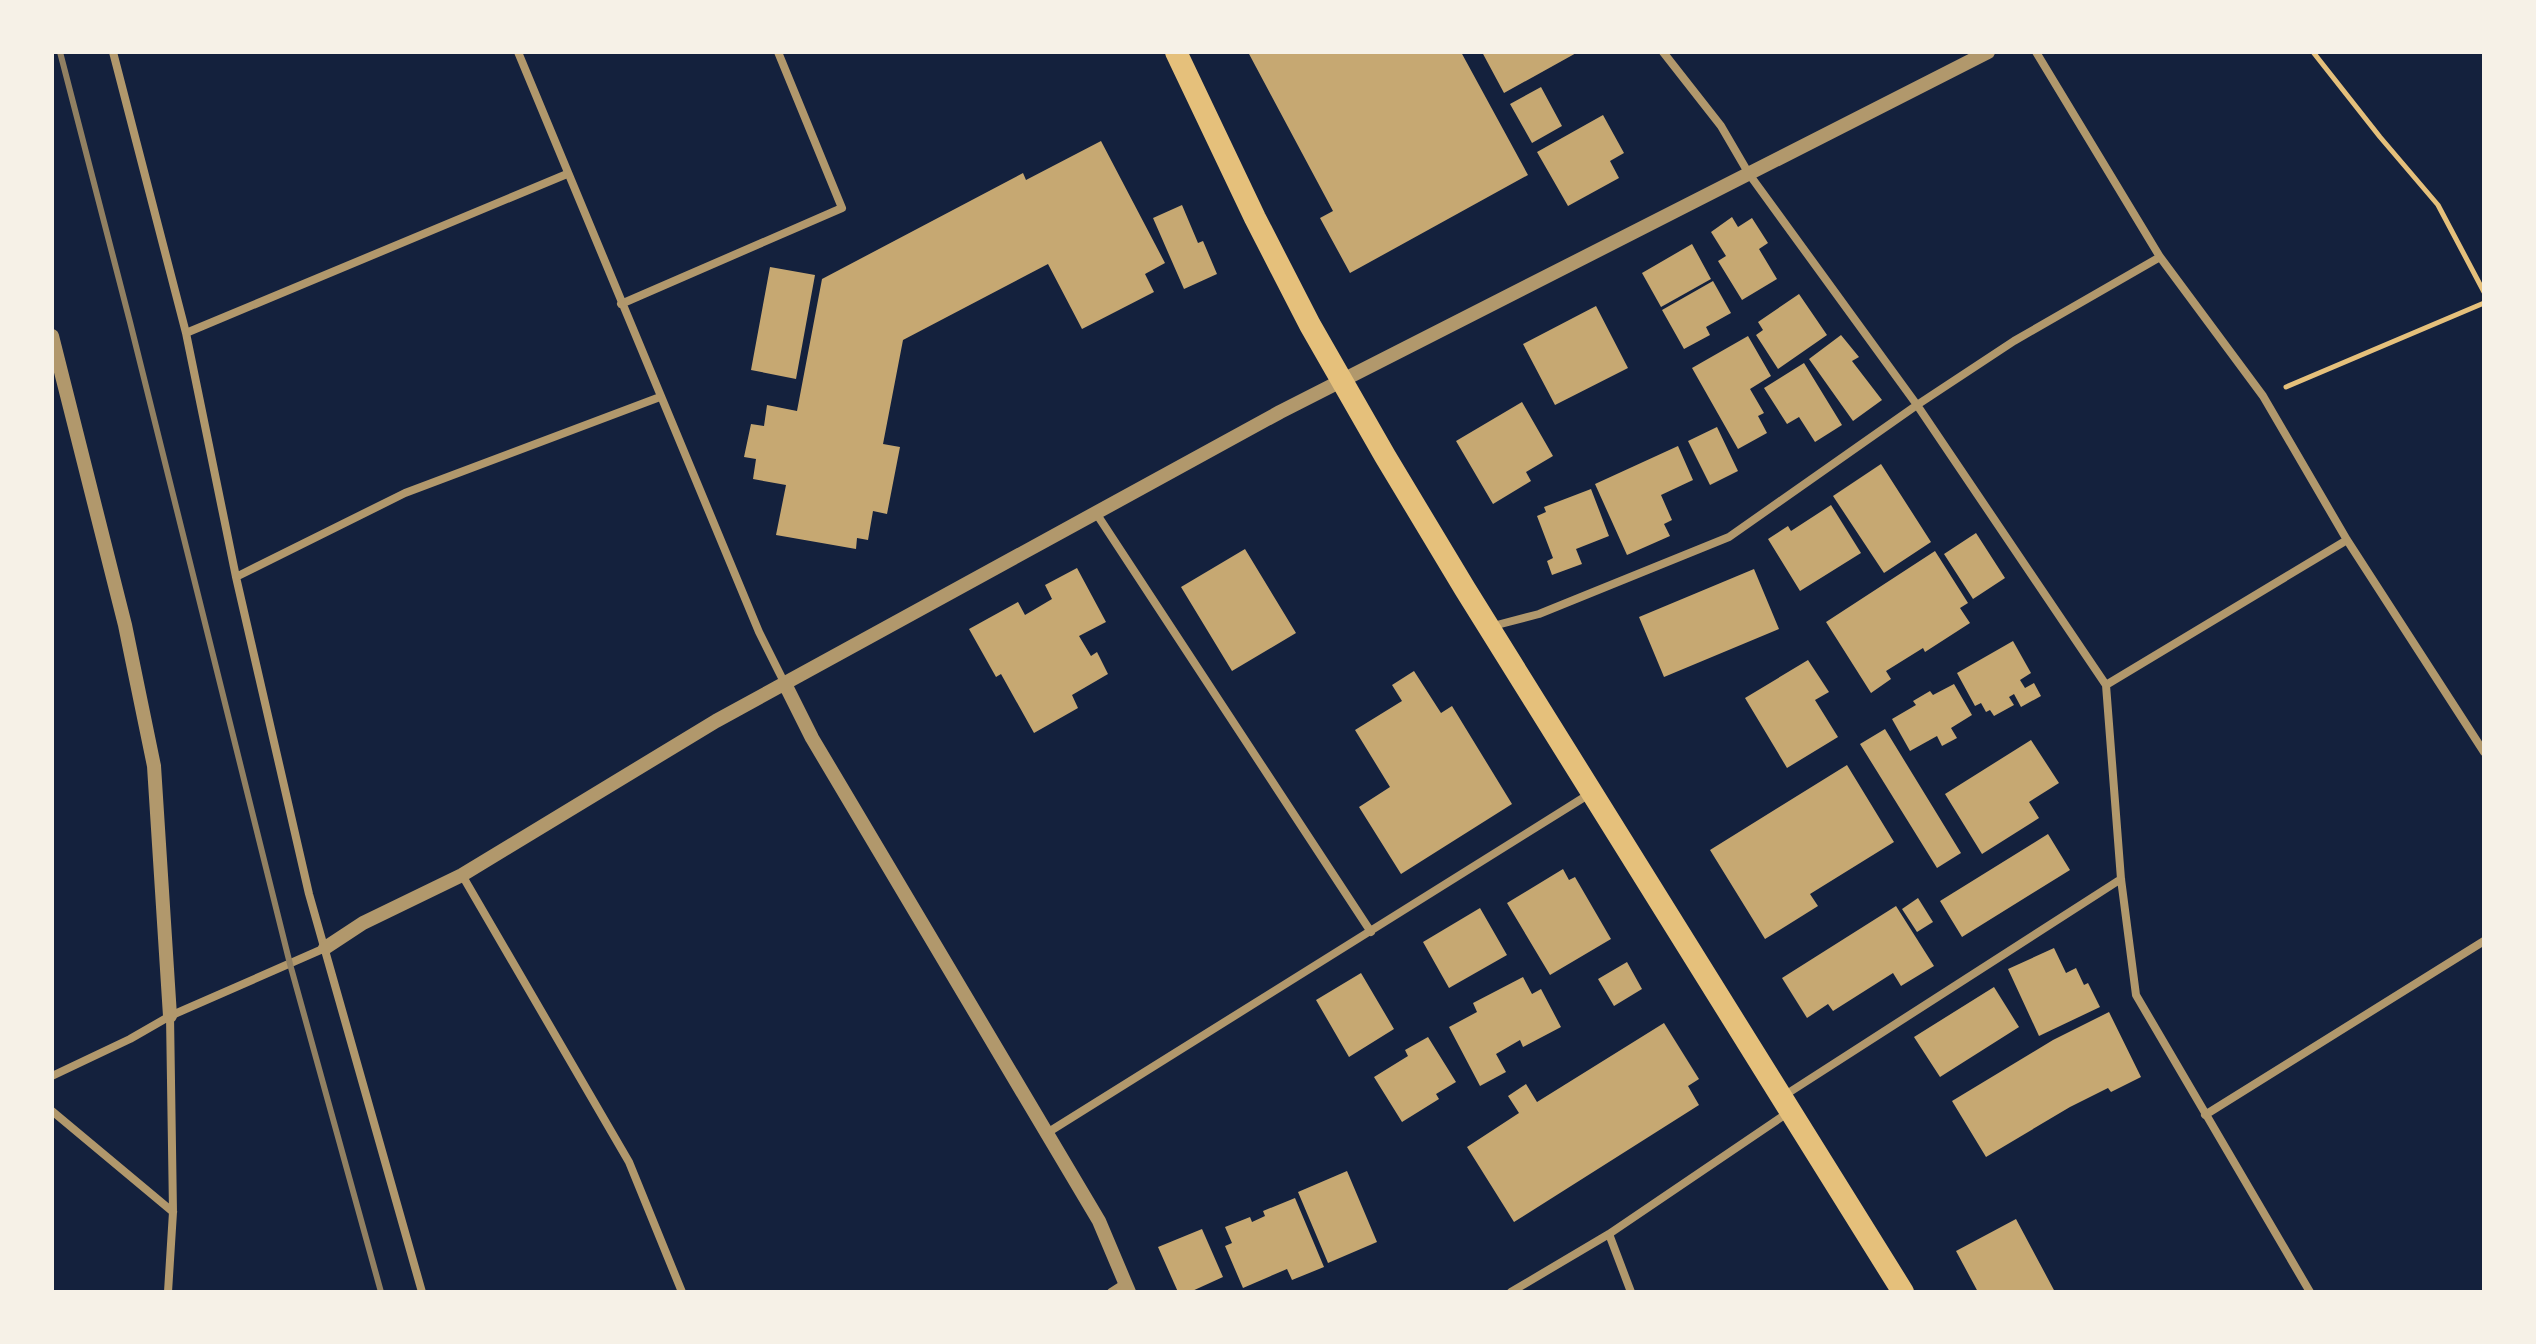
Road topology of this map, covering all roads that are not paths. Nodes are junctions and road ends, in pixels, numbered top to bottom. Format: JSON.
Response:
{"nodes":[{"id":1,"x":113,"y":52,"type":"edge"},
{"id":2,"x":518,"y":52,"type":"edge"},
{"id":3,"x":778,"y":52,"type":"edge"},
{"id":4,"x":1176,"y":52,"type":"edge"},
{"id":5,"x":1663,"y":52,"type":"edge"},
{"id":6,"x":1988,"y":52,"type":"edge"},
{"id":7,"x":2036,"y":52,"type":"edge"},
{"id":8,"x":567,"y":174,"type":"junction"},
{"id":9,"x":1749,"y":174,"type":"junction"},
{"id":10,"x":2160,"y":257,"type":"junction"},
{"id":11,"x":621,"y":304,"type":"junction"},
{"id":12,"x":186,"y":333,"type":"junction"},
{"id":13,"x":52,"y":336,"type":"edge"},
{"id":14,"x":1343,"y":380,"type":"junction"},
{"id":15,"x":660,"y":397,"type":"junction"},
{"id":16,"x":1917,"y":405,"type":"junction"},
{"id":17,"x":1096,"y":513,"type":"junction"},
{"id":18,"x":2347,"y":540,"type":"junction"},
{"id":19,"x":236,"y":577,"type":"junction"},
{"id":20,"x":1489,"y":627,"type":"junction"},
{"id":21,"x":785,"y":684,"type":"junction"},
{"id":22,"x":2106,"y":685,"type":"junction"},
{"id":23,"x":2484,"y":752,"type":"edge"},
{"id":24,"x":1592,"y":793,"type":"junction"},
{"id":25,"x":462,"y":875,"type":"junction"},
{"id":26,"x":2121,"y":879,"type":"junction"},
{"id":27,"x":1371,"y":932,"type":"junction"},
{"id":28,"x":2484,"y":941,"type":"edge"},
{"id":29,"x":325,"y":948,"type":"junction"},
{"id":30,"x":170,"y":1016,"type":"junction"},
{"id":31,"x":52,"y":1076,"type":"edge"},
{"id":32,"x":1785,"y":1104,"type":"junction"},
{"id":33,"x":52,"y":1111,"type":"edge"},
{"id":34,"x":2205,"y":1115,"type":"junction"},
{"id":35,"x":1047,"y":1133,"type":"junction"},
{"id":36,"x":173,"y":1212,"type":"junction"},
{"id":37,"x":1609,"y":1234,"type":"junction"},
{"id":38,"x":1127,"y":1288,"type":"edge"},
{"id":39,"x":168,"y":1292,"type":"edge"},
{"id":40,"x":422,"y":1292,"type":"edge"},
{"id":41,"x":682,"y":1292,"type":"edge"},
{"id":42,"x":1111,"y":1292,"type":"edge"},
{"id":43,"x":1511,"y":1292,"type":"edge"},
{"id":44,"x":1631,"y":1292,"type":"edge"},
{"id":45,"x":1903,"y":1292,"type":"edge"},
{"id":46,"x":2310,"y":1292,"type":"edge"}],
"edges":[{"from":1,"to":12,"type":"street"},
{"from":2,"to":8,"type":"street"},
{"from":3,"to":11,"type":"street"},
{"from":4,"to":14,"type":"highway"},
{"from":5,"to":9,"type":"street"},
{"from":6,"to":9,"type":"street"},
{"from":7,"to":10,"type":"street"},
{"from":8,"to":11,"type":"street"},
{"from":8,"to":12,"type":"street"},
{"from":9,"to":14,"type":"street"},
{"from":9,"to":16,"type":"street"},
{"from":10,"to":16,"type":"street"},
{"from":10,"to":18,"type":"street"},
{"from":11,"to":15,"type":"street"},
{"from":12,"to":19,"type":"street"},
{"from":13,"to":30,"type":"street"},
{"from":14,"to":17,"type":"street"},
{"from":14,"to":20,"type":"highway"},
{"from":15,"to":19,"type":"street"},
{"from":15,"to":21,"type":"street"},
{"from":16,"to":20,"type":"street"},
{"from":16,"to":22,"type":"street"},
{"from":17,"to":21,"type":"street"},
{"from":17,"to":27,"type":"street"},
{"from":18,"to":22,"type":"street"},
{"from":18,"to":23,"type":"street"},
{"from":19,"to":29,"type":"street"},
{"from":20,"to":24,"type":"highway"},
{"from":21,"to":25,"type":"street"},
{"from":21,"to":35,"type":"street"},
{"from":22,"to":26,"type":"street"},
{"from":24,"to":27,"type":"street"},
{"from":24,"to":32,"type":"highway"},
{"from":25,"to":29,"type":"street"},
{"from":25,"to":41,"type":"street"},
{"from":26,"to":32,"type":"street"},
{"from":26,"to":34,"type":"street"},
{"from":27,"to":35,"type":"street"},
{"from":28,"to":34,"type":"street"},
{"from":29,"to":30,"type":"street"},
{"from":29,"to":40,"type":"street"},
{"from":30,"to":31,"type":"street"},
{"from":30,"to":36,"type":"street"},
{"from":32,"to":37,"type":"street"},
{"from":32,"to":45,"type":"highway"},
{"from":33,"to":36,"type":"street"},
{"from":34,"to":46,"type":"street"},
{"from":35,"to":38,"type":"street"},
{"from":36,"to":39,"type":"street"},
{"from":37,"to":43,"type":"street"},
{"from":37,"to":44,"type":"street"},
{"from":38,"to":42,"type":"street"}]}
